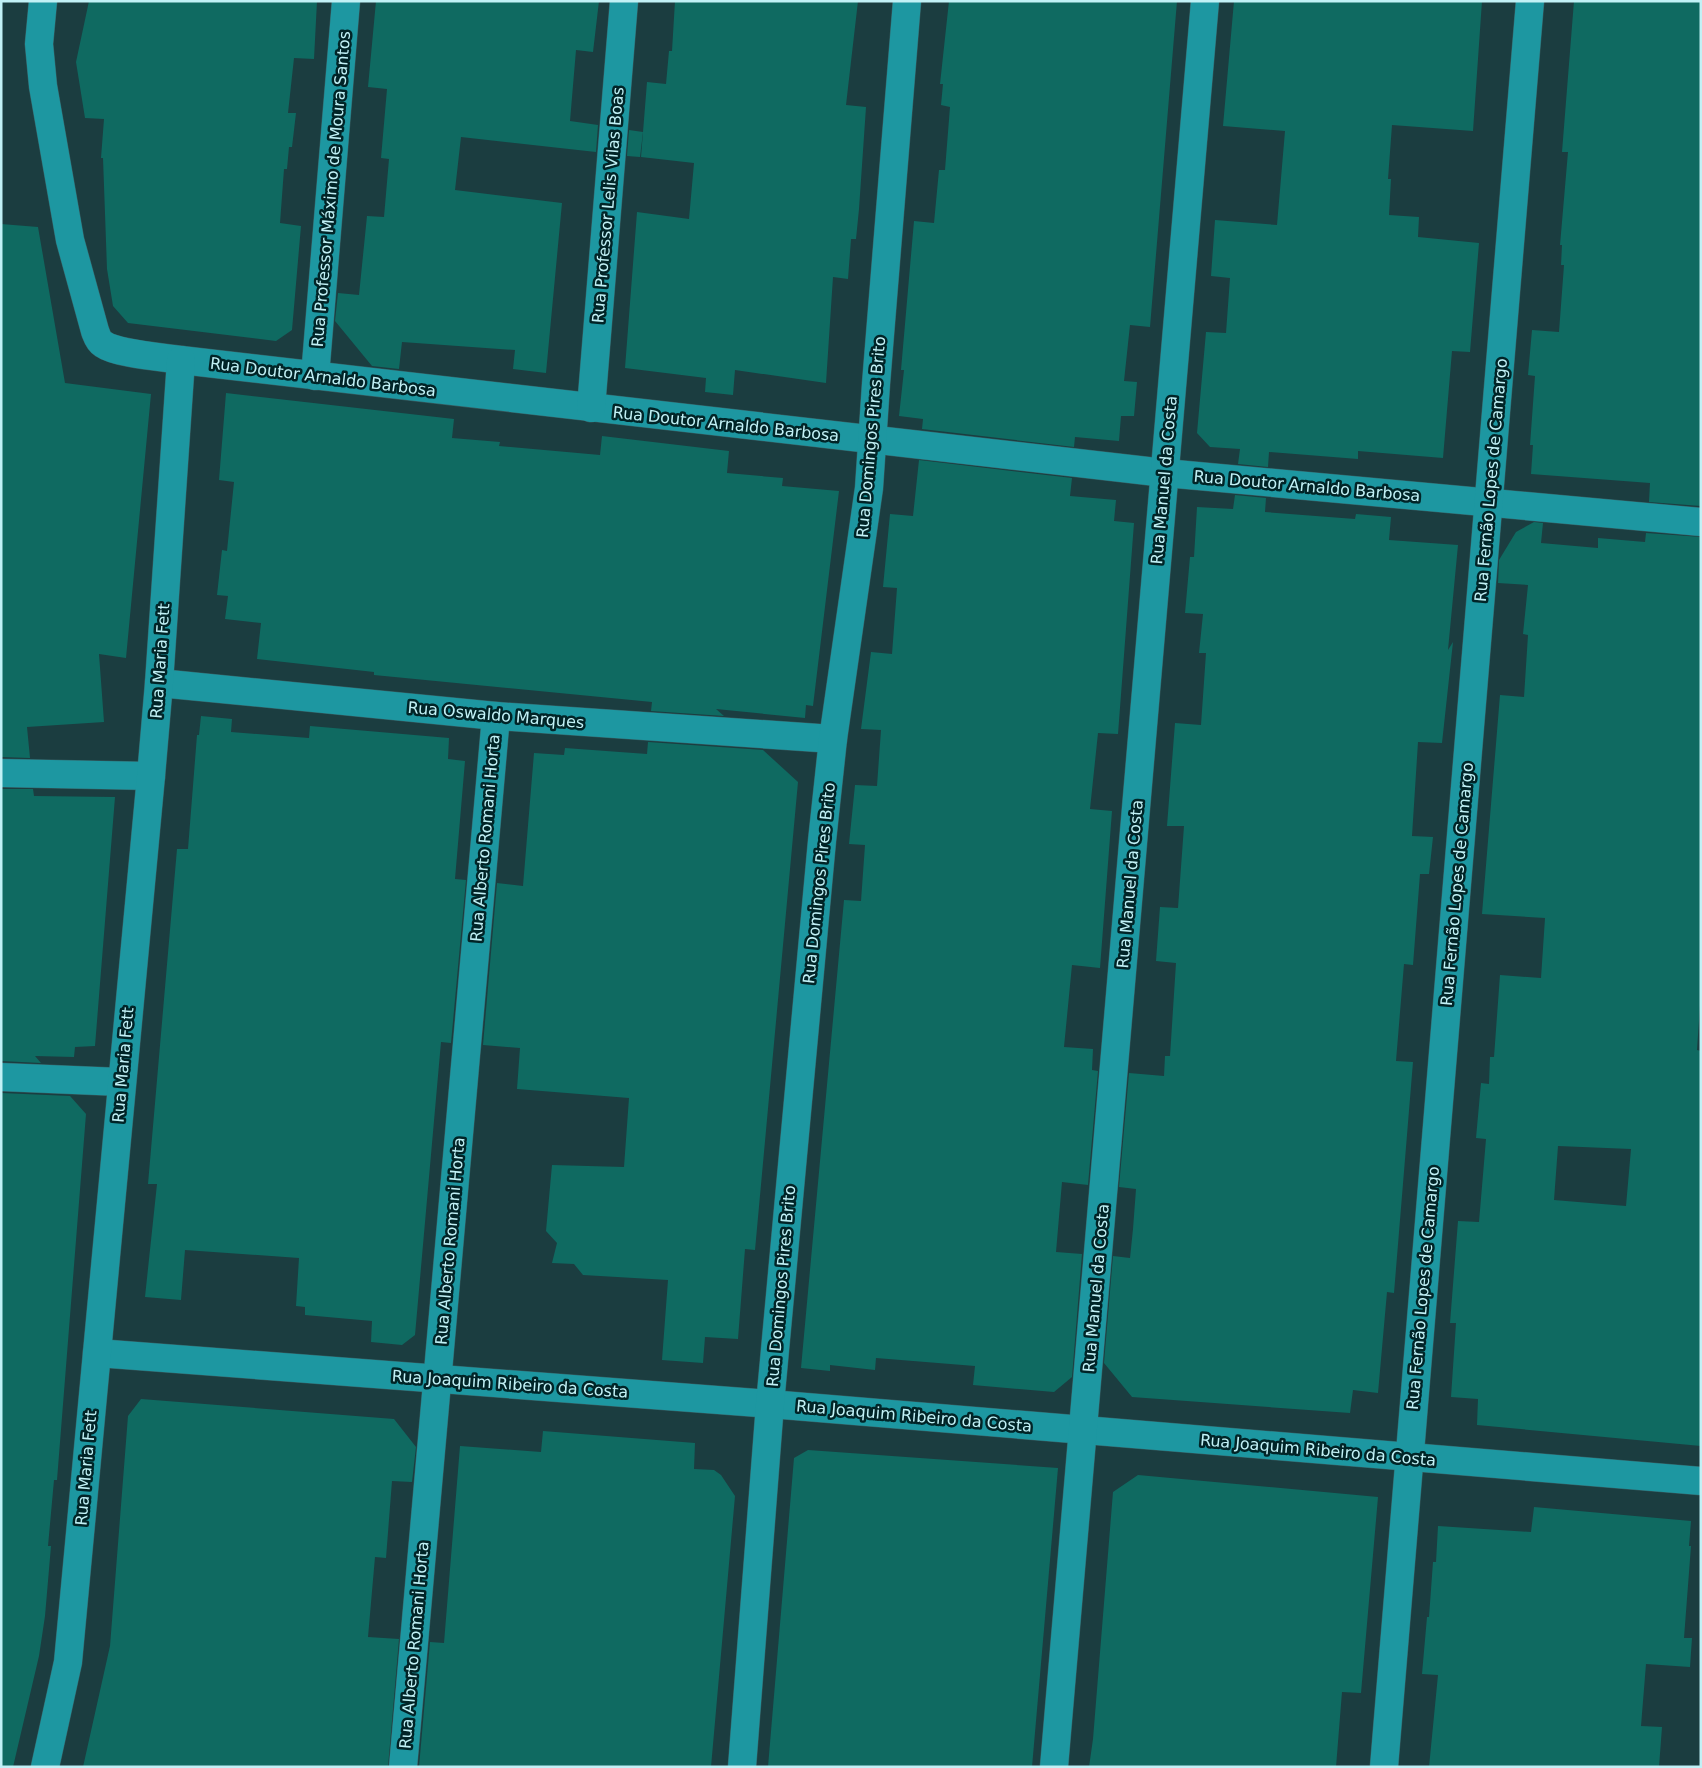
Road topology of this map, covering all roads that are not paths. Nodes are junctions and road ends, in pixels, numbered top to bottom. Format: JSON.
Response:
{"nodes":[{"id":1,"x":43,"y":1,"type":"edge"},
{"id":2,"x":346,"y":1,"type":"edge"},
{"id":3,"x":624,"y":1,"type":"edge"},
{"id":4,"x":907,"y":1,"type":"edge"},
{"id":5,"x":1205,"y":1,"type":"edge"},
{"id":6,"x":1530,"y":1,"type":"edge"},
{"id":7,"x":181,"y":360,"type":"junction"},
{"id":8,"x":315,"y":376,"type":"junction"},
{"id":9,"x":591,"y":408,"type":"junction"},
{"id":10,"x":874,"y":440,"type":"junction"},
{"id":11,"x":1165,"y":473,"type":"junction"},
{"id":12,"x":1489,"y":501,"type":"junction"},
{"id":13,"x":1701,"y":522,"type":"edge"},
{"id":14,"x":159,"y":683,"type":"junction"},
{"id":15,"x":496,"y":716,"type":"junction"},
{"id":16,"x":833,"y":740,"type":"junction"},
{"id":17,"x":1,"y":773,"type":"edge"},
{"id":18,"x":151,"y":776,"type":"junction"},
{"id":19,"x":1,"y":1077,"type":"edge"},
{"id":20,"x":121,"y":1082,"type":"junction"},
{"id":21,"x":97,"y":1353,"type":"junction"},
{"id":22,"x":438,"y":1378,"type":"junction"},
{"id":23,"x":770,"y":1404,"type":"junction"},
{"id":24,"x":1084,"y":1430,"type":"junction"},
{"id":25,"x":1409,"y":1458,"type":"junction"},
{"id":26,"x":1701,"y":1481,"type":"edge"},
{"id":27,"x":45,"y":1767,"type":"edge"},
{"id":28,"x":403,"y":1767,"type":"edge"},
{"id":29,"x":742,"y":1767,"type":"edge"},
{"id":30,"x":1054,"y":1767,"type":"edge"},
{"id":31,"x":1384,"y":1767,"type":"edge"}],
"edges":[{"from":1,"to":7,"type":"street","name":"Rua Doutor Arnaldo Barbosa"},
{"from":2,"to":8,"type":"street","name":"Rua Professor Máximo de Moura Santos"},
{"from":3,"to":9,"type":"street","name":"Rua Professor Lelis Vilas Boas"},
{"from":4,"to":10,"type":"street","name":"Rua Domingos Pires Brito"},
{"from":5,"to":11,"type":"street","name":"Rua Manuel da Costa"},
{"from":6,"to":12,"type":"street","name":"Rua Fernão Lopes de Camargo"},
{"from":7,"to":8,"type":"street","name":"Rua Doutor Arnaldo Barbosa"},
{"from":7,"to":14,"type":"street","name":"Rua Maria Fett"},
{"from":8,"to":9,"type":"street","name":"Rua Doutor Arnaldo Barbosa"},
{"from":9,"to":10,"type":"street","name":"Rua Doutor Arnaldo Barbosa"},
{"from":10,"to":11,"type":"street","name":"Rua Doutor Arnaldo Barbosa"},
{"from":10,"to":16,"type":"street","name":"Rua Domingos Pires Brito"},
{"from":11,"to":12,"type":"street","name":"Rua Doutor Arnaldo Barbosa"},
{"from":11,"to":24,"type":"street","name":"Rua Manuel da Costa"},
{"from":12,"to":13,"type":"street","name":"Rua Doutor Arnaldo Barbosa"},
{"from":12,"to":25,"type":"street","name":"Rua Fernão Lopes de Camargo"},
{"from":14,"to":15,"type":"street","name":"Rua Oswaldo Marques"},
{"from":14,"to":18,"type":"street","name":"Rua Maria Fett"},
{"from":15,"to":16,"type":"street","name":"Rua Oswaldo Marques"},
{"from":15,"to":22,"type":"street","name":"Rua Alberto Romani Horta"},
{"from":16,"to":23,"type":"street","name":"Rua Domingos Pires Brito"},
{"from":17,"to":18,"type":"street"},
{"from":18,"to":20,"type":"street","name":"Rua Maria Fett"},
{"from":19,"to":20,"type":"street"},
{"from":20,"to":21,"type":"street","name":"Rua Maria Fett"},
{"from":21,"to":22,"type":"street","name":"Rua Joaquim Ribeiro da Costa"},
{"from":21,"to":27,"type":"street","name":"Rua Maria Fett"},
{"from":22,"to":23,"type":"street","name":"Rua Joaquim Ribeiro da Costa"},
{"from":22,"to":28,"type":"street","name":"Rua Alberto Romani Horta"},
{"from":23,"to":24,"type":"street","name":"Rua Joaquim Ribeiro da Costa"},
{"from":23,"to":29,"type":"street","name":"Rua Domingos Pires Brito"},
{"from":24,"to":25,"type":"street","name":"Rua Joaquim Ribeiro da Costa"},
{"from":24,"to":30,"type":"street","name":"Rua Manuel da Costa"},
{"from":25,"to":26,"type":"street","name":"Rua Joaquim Ribeiro da Costa"},
{"from":25,"to":31,"type":"street","name":"Rua Fernão Lopes de Camargo"}]}
